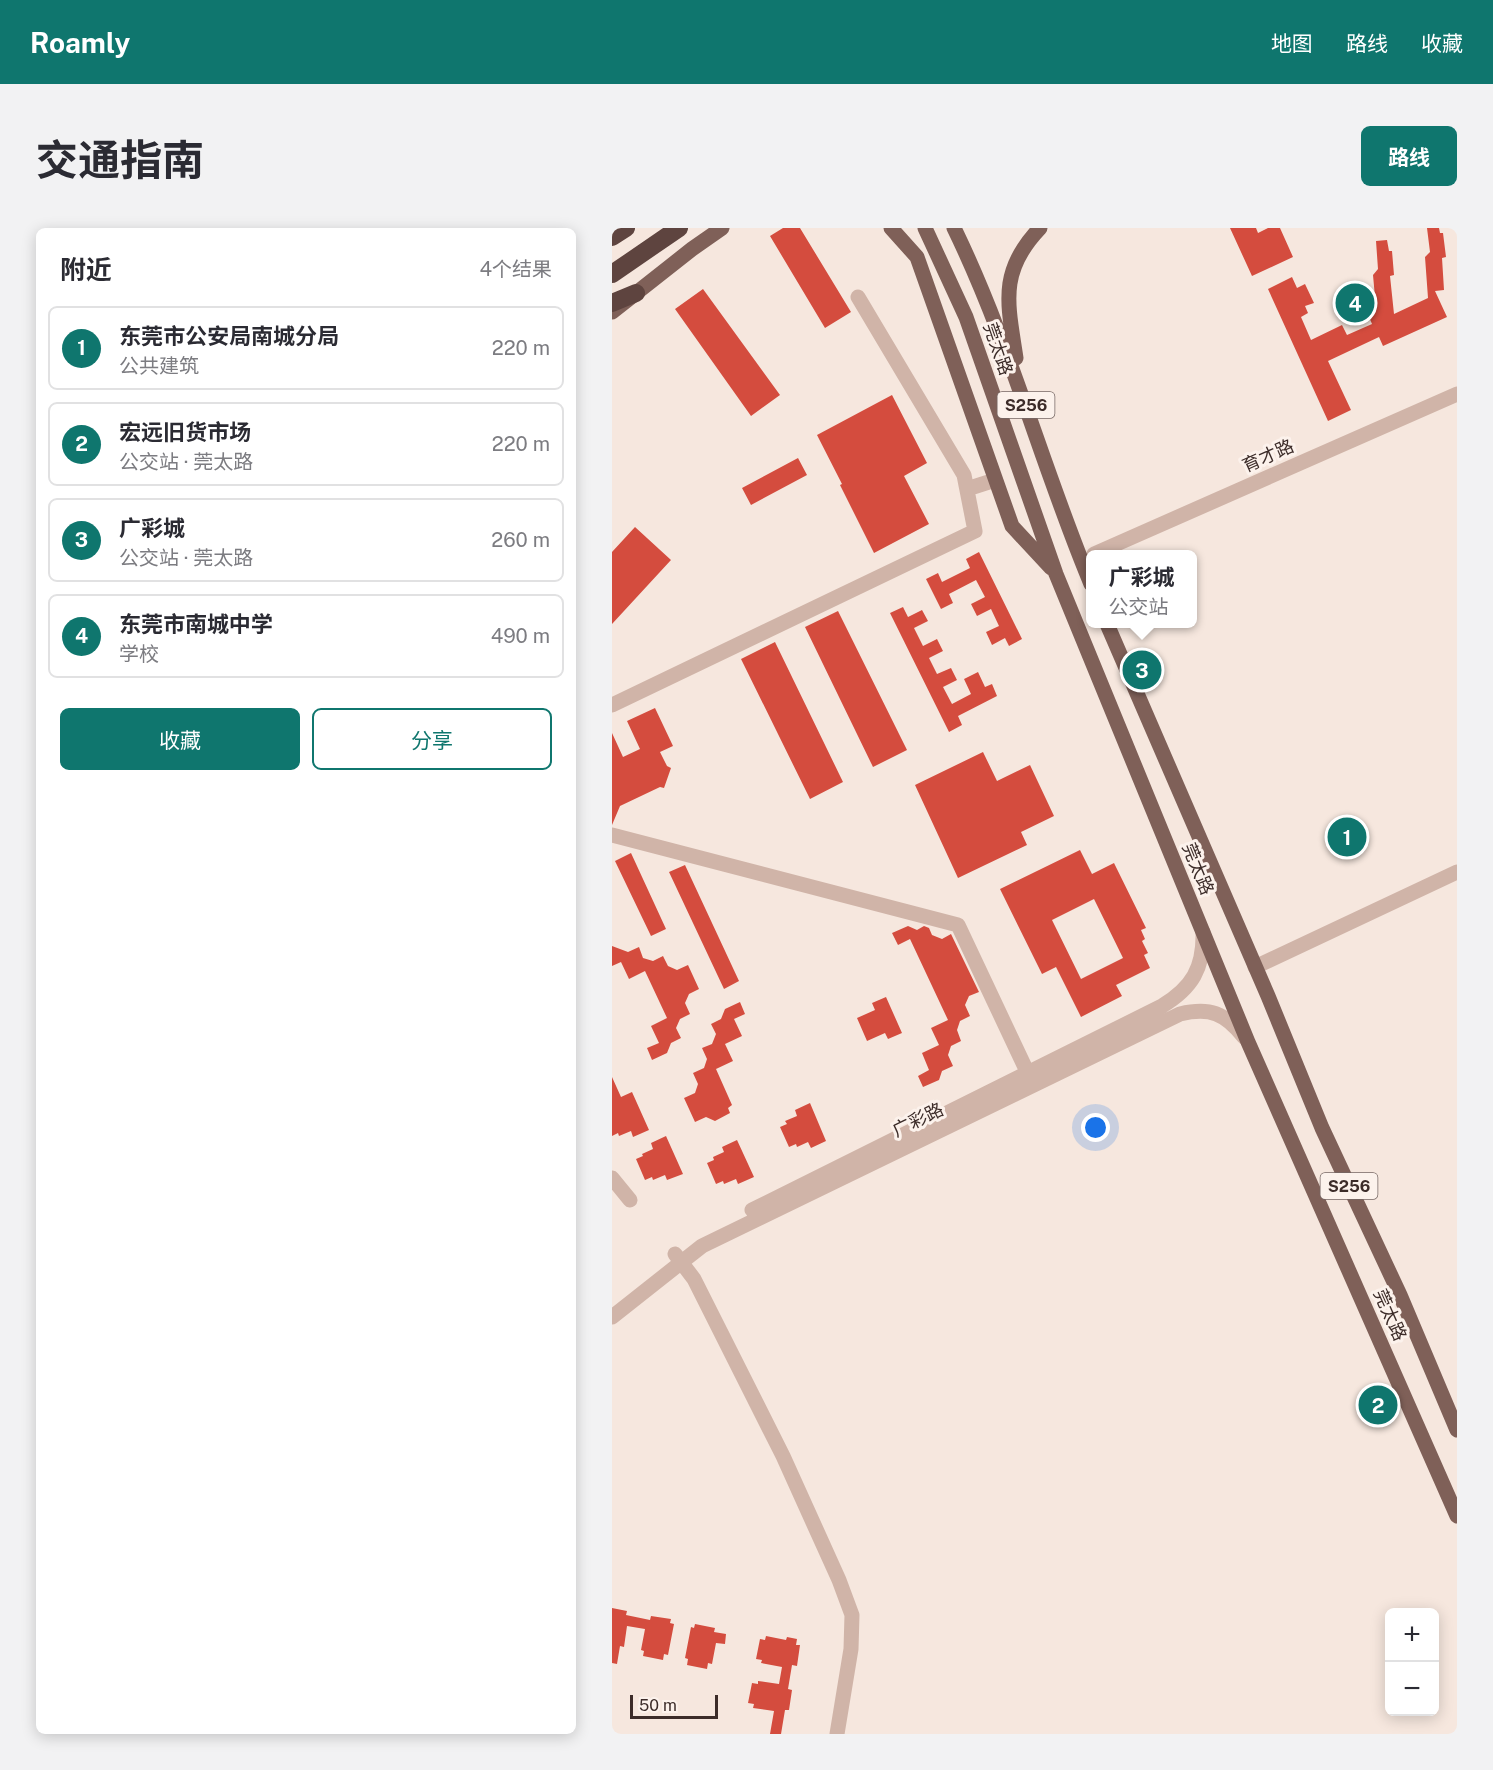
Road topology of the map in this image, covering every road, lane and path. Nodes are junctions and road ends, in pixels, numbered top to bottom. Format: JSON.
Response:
{"nodes":[{"id":1,"x":626,"y":228,"type":"edge"},
{"id":2,"x":679,"y":228,"type":"edge"},
{"id":3,"x":722,"y":228,"type":"edge"},
{"id":4,"x":733,"y":228,"type":"edge"},
{"id":5,"x":891,"y":228,"type":"edge"},
{"id":6,"x":926,"y":228,"type":"edge"},
{"id":7,"x":954,"y":228,"type":"edge"},
{"id":8,"x":1040,"y":228,"type":"edge"},
{"id":9,"x":612,"y":237,"type":"edge"},
{"id":10,"x":692,"y":249,"type":"junction"},
{"id":11,"x":612,"y":274,"type":"edge"},
{"id":12,"x":636,"y":293,"type":"junction"},
{"id":13,"x":858,"y":297,"type":"dead end"},
{"id":14,"x":612,"y":303,"type":"edge"},
{"id":15,"x":612,"y":312,"type":"edge"},
{"id":16,"x":1019,"y":385,"type":"junction"},
{"id":17,"x":1457,"y":394,"type":"edge"},
{"id":18,"x":995,"y":480,"type":"junction"},
{"id":19,"x":967,"y":489,"type":"junction"},
{"id":20,"x":1086,"y":550,"type":"edge"},
{"id":21,"x":1105,"y":550,"type":"edge"},
{"id":22,"x":1056,"y":574,"type":"junction"},
{"id":23,"x":1109,"y":628,"type":"edge"},
{"id":24,"x":612,"y":705,"type":"edge"},
{"id":25,"x":612,"y":835,"type":"edge"},
{"id":26,"x":1457,"y":872,"type":"edge"},
{"id":27,"x":1203,"y":932,"type":"junction"},
{"id":28,"x":1255,"y":967,"type":"junction"},
{"id":29,"x":1248,"y":1042,"type":"junction"},
{"id":30,"x":1031,"y":1079,"type":"junction"},
{"id":31,"x":612,"y":1178,"type":"edge"},
{"id":32,"x":630,"y":1200,"type":"dead end"},
{"id":33,"x":678,"y":1258,"type":"junction"},
{"id":34,"x":612,"y":1304,"type":"edge"},
{"id":35,"x":612,"y":1317,"type":"edge"},
{"id":36,"x":1457,"y":1430,"type":"edge"},
{"id":37,"x":1457,"y":1516,"type":"edge"},
{"id":38,"x":837,"y":1734,"type":"edge"}],
"edges":[{"from":1,"to":9,"type":"highway"},
{"from":2,"to":11,"type":"highway"},
{"from":3,"to":10,"type":"main road"},
{"from":4,"to":10,"type":"main road"},
{"from":5,"to":18,"type":"main road"},
{"from":6,"to":22,"type":"main road","name":"莞太路","number":"S256"},
{"from":7,"to":16,"type":"main road","name":"莞太路","number":"S256"},
{"from":8,"to":16,"type":"main road"},
{"from":10,"to":12,"type":"main road"},
{"from":12,"to":14,"type":"highway"},
{"from":12,"to":15,"type":"main road"},
{"from":13,"to":19,"type":"street"},
{"from":16,"to":20,"type":"main road","name":"莞太路","number":"S256"},
{"from":17,"to":21,"type":"street","name":"育才路"},
{"from":18,"to":19,"type":"street"},
{"from":18,"to":22,"type":"main road"},
{"from":19,"to":24,"type":"street"},
{"from":22,"to":27,"type":"main road","name":"莞太路","number":"S256"},
{"from":23,"to":28,"type":"main road","name":"莞太路","number":"S256"},
{"from":25,"to":30,"type":"street"},
{"from":26,"to":28,"type":"street"},
{"from":27,"to":29,"type":"main road","name":"莞太路","number":"S256"},
{"from":27,"to":30,"type":"street","name":"广彩路"},
{"from":28,"to":36,"type":"main road","name":"莞太路","number":"S256"},
{"from":29,"to":30,"type":"street","name":"广彩路"},
{"from":29,"to":37,"type":"main road","name":"莞太路","number":"S256"},
{"from":30,"to":33,"type":"street","name":"广彩路"},
{"from":31,"to":32,"type":"street"},
{"from":33,"to":34,"type":"street","name":"广彩路"},
{"from":33,"to":35,"type":"street","name":"广彩路"},
{"from":33,"to":38,"type":"street"}]}
